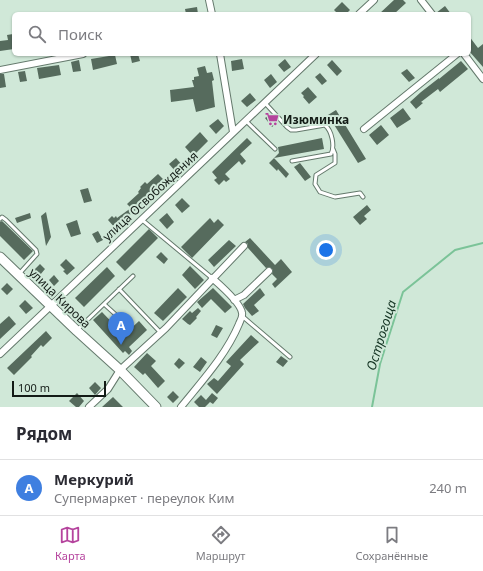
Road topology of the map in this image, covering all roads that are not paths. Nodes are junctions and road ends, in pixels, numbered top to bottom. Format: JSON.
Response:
{"nodes":[{"id":1,"x":209,"y":0,"type":"edge"},
{"id":2,"x":374,"y":0,"type":"edge"},
{"id":3,"x":421,"y":0,"type":"edge"},
{"id":4,"x":212,"y":12,"type":"edge"},
{"id":5,"x":361,"y":12,"type":"edge"},
{"id":6,"x":430,"y":12,"type":"edge"},
{"id":7,"x":73,"y":56,"type":"edge"},
{"id":8,"x":220,"y":56,"type":"edge"},
{"id":9,"x":314,"y":56,"type":"edge"},
{"id":10,"x":455,"y":56,"type":"edge"},
{"id":11,"x":466,"y":56,"type":"edge"},
{"id":12,"x":0,"y":70,"type":"edge"},
{"id":13,"x":483,"y":79,"type":"edge"},
{"id":14,"x":265,"y":103,"type":"junction"},
{"id":15,"x":246,"y":120,"type":"junction"},
{"id":16,"x":364,"y":129,"type":"dead end"},
{"id":17,"x":234,"y":132,"type":"junction"},
{"id":18,"x":333,"y":149,"type":"junction"},
{"id":19,"x":275,"y":150,"type":"dead end"},
{"id":20,"x":292,"y":161,"type":"dead end"},
{"id":21,"x":364,"y":197,"type":"dead end"},
{"id":22,"x":0,"y":219,"type":"edge"},
{"id":23,"x":141,"y":219,"type":"junction"},
{"id":24,"x":244,"y":246,"type":"dead end"},
{"id":25,"x":0,"y":257,"type":"edge"},
{"id":26,"x":269,"y":270,"type":"dead end"},
{"id":27,"x":18,"y":274,"type":"junction"},
{"id":28,"x":133,"y":276,"type":"dead end"},
{"id":29,"x":212,"y":278,"type":"junction"},
{"id":30,"x":119,"y":289,"type":"junction"},
{"id":31,"x":234,"y":300,"type":"junction"},
{"id":32,"x":104,"y":304,"type":"junction"},
{"id":33,"x":51,"y":305,"type":"junction"},
{"id":34,"x":242,"y":316,"type":"junction"},
{"id":35,"x":126,"y":324,"type":"dead end"},
{"id":36,"x":77,"y":331,"type":"junction"},
{"id":37,"x":161,"y":332,"type":"junction"},
{"id":38,"x":0,"y":354,"type":"edge"},
{"id":39,"x":290,"y":357,"type":"dead end"},
{"id":40,"x":120,"y":370,"type":"junction"},
{"id":41,"x":89,"y":407,"type":"edge"},
{"id":42,"x":156,"y":407,"type":"edge"},
{"id":43,"x":181,"y":407,"type":"edge"}],
"edges":[{"from":1,"to":4,"type":"street"},
{"from":2,"to":5,"type":"street"},
{"from":3,"to":6,"type":"street"},
{"from":7,"to":12,"type":"street"},
{"from":8,"to":17,"type":"street"},
{"from":9,"to":14,"type":"street","name":"улица Освобождения"},
{"from":10,"to":16,"type":"street"},
{"from":11,"to":13,"type":"street"},
{"from":14,"to":15,"type":"street","name":"улица Освобождения"},
{"from":14,"to":18,"type":"lane"},
{"from":15,"to":17,"type":"street","name":"улица Освобождения"},
{"from":15,"to":19,"type":"lane"},
{"from":17,"to":23,"type":"street","name":"улица Освобождения"},
{"from":18,"to":20,"type":"lane"},
{"from":18,"to":21,"type":"lane"},
{"from":22,"to":27,"type":"lane"},
{"from":23,"to":29,"type":"lane"},
{"from":23,"to":33,"type":"street","name":"улица Освобождения"},
{"from":24,"to":29,"type":"street"},
{"from":25,"to":27,"type":"main road","name":"улица Кирова"},
{"from":26,"to":31,"type":"street"},
{"from":27,"to":33,"type":"main road","name":"улица Кирова"},
{"from":28,"to":30,"type":"lane"},
{"from":29,"to":31,"type":"street"},
{"from":29,"to":37,"type":"street"},
{"from":30,"to":32,"type":"lane"},
{"from":30,"to":37,"type":"lane"},
{"from":31,"to":34,"type":"street"},
{"from":32,"to":35,"type":"lane"},
{"from":32,"to":36,"type":"lane"},
{"from":33,"to":36,"type":"main road","name":"улица Кирова"},
{"from":33,"to":38,"type":"street","name":"улица Освобождения"},
{"from":34,"to":39,"type":"lane"},
{"from":34,"to":43,"type":"street"},
{"from":36,"to":40,"type":"main road","name":"улица Кирова"},
{"from":37,"to":40,"type":"street"},
{"from":40,"to":41,"type":"street"},
{"from":40,"to":42,"type":"main road","name":"улица Кирова"}]}
